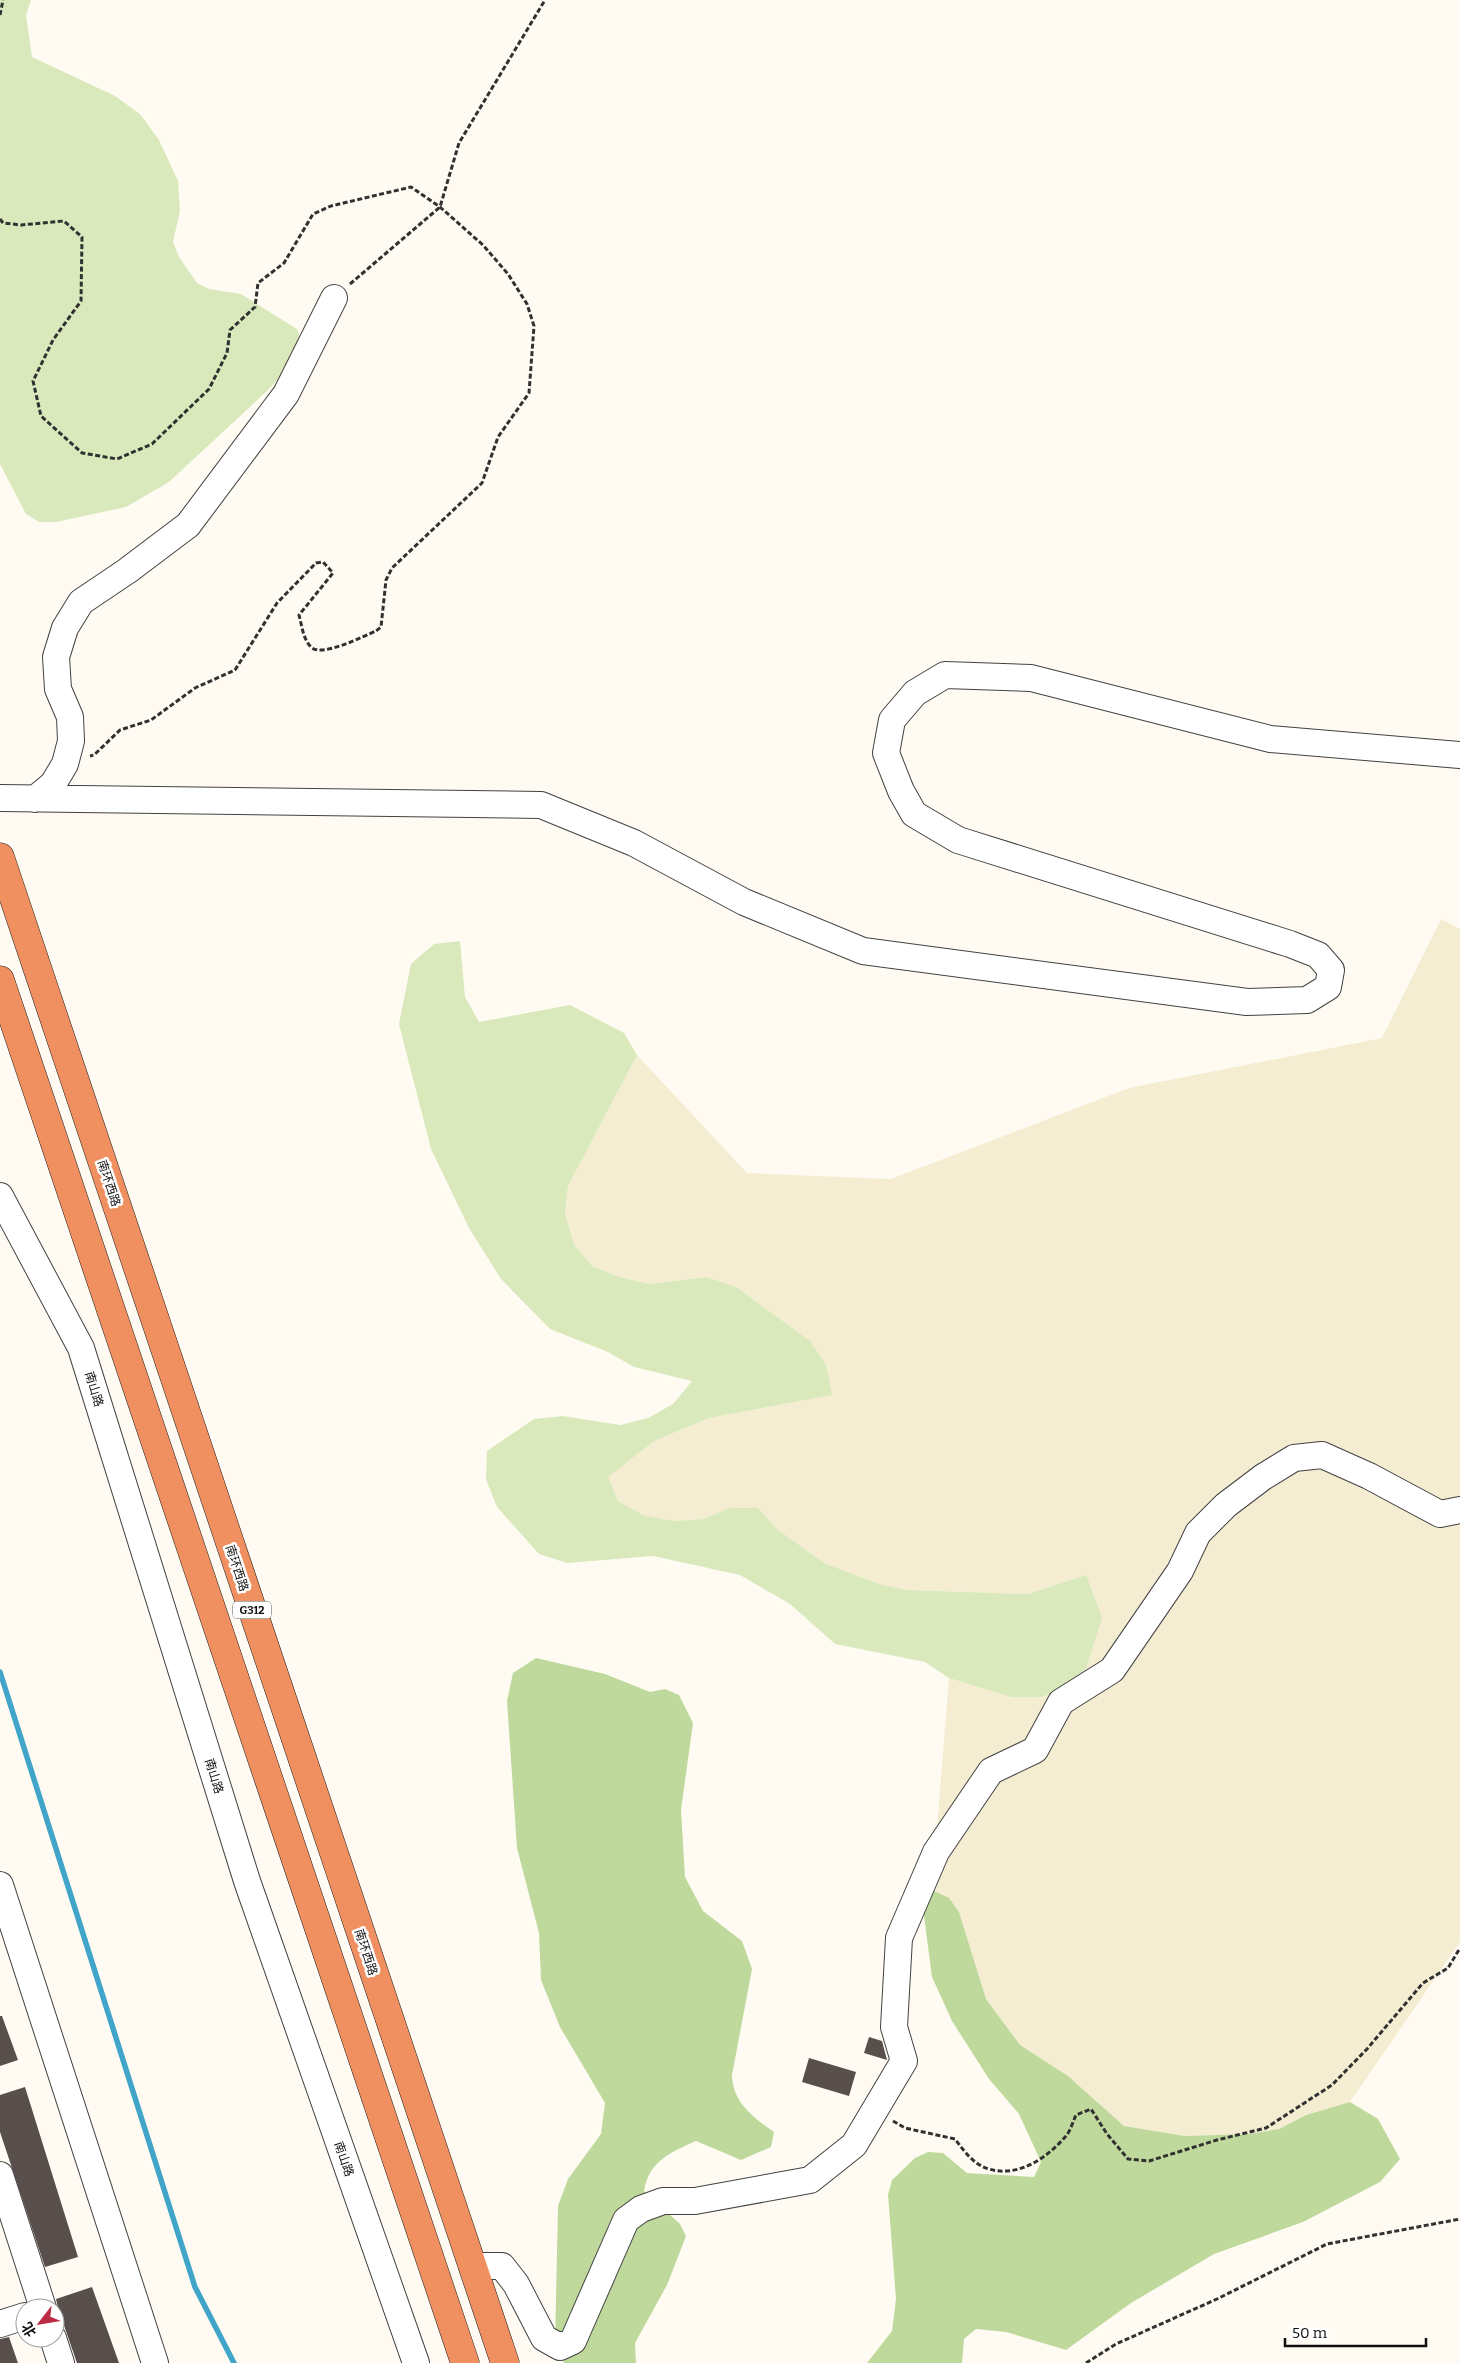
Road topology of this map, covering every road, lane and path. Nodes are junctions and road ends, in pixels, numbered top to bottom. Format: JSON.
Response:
{"nodes":[{"id":1,"x":3,"y":0,"type":"edge"},
{"id":2,"x":545,"y":0,"type":"edge"},
{"id":3,"x":0,"y":16,"type":"edge"},
{"id":4,"x":440,"y":208,"type":"junction"},
{"id":5,"x":0,"y":218,"type":"edge"},
{"id":6,"x":334,"y":298,"type":"joint"},
{"id":7,"x":69,"y":750,"type":"junction"},
{"id":8,"x":1460,"y":755,"type":"edge"},
{"id":9,"x":0,"y":798,"type":"edge"},
{"id":10,"x":35,"y":799,"type":"junction"},
{"id":11,"x":0,"y":857,"type":"edge"},
{"id":12,"x":0,"y":980,"type":"edge"},
{"id":13,"x":0,"y":1196,"type":"edge"},
{"id":14,"x":1460,"y":1510,"type":"edge"},
{"id":15,"x":0,"y":1885,"type":"edge"},
{"id":16,"x":1460,"y":1948,"type":"edge"},
{"id":17,"x":876,"y":2111,"type":"junction"},
{"id":18,"x":0,"y":2175,"type":"edge"},
{"id":19,"x":1460,"y":2218,"type":"edge"},
{"id":20,"x":472,"y":2266,"type":"junction"},
{"id":21,"x":40,"y":2298,"type":"edge"},
{"id":22,"x":15,"y":2319,"type":"edge"},
{"id":23,"x":0,"y":2324,"type":"edge"},
{"id":24,"x":56,"y":2348,"type":"edge"},
{"id":25,"x":61,"y":2363,"type":"edge"},
{"id":26,"x":155,"y":2363,"type":"edge"},
{"id":27,"x":416,"y":2363,"type":"edge"},
{"id":28,"x":466,"y":2363,"type":"edge"},
{"id":29,"x":505,"y":2363,"type":"edge"},
{"id":30,"x":1086,"y":2363,"type":"edge"}],
"edges":[{"from":1,"to":3,"type":"path"},
{"from":2,"to":4,"type":"path"},
{"from":4,"to":5,"type":"path"},
{"from":4,"to":6,"type":"path"},
{"from":4,"to":7,"type":"path"},
{"from":6,"to":7,"type":"street"},
{"from":7,"to":10,"type":"street"},
{"from":8,"to":10,"type":"street"},
{"from":9,"to":10,"type":"street"},
{"from":11,"to":20,"type":"highway","name":"南环西路","number":"G312"},
{"from":12,"to":28,"type":"highway","number":"G312"},
{"from":13,"to":27,"type":"street","name":"南山路"},
{"from":14,"to":17,"type":"street"},
{"from":15,"to":26,"type":"street"},
{"from":16,"to":17,"type":"path"},
{"from":17,"to":20,"type":"street"},
{"from":18,"to":21,"type":"street"},
{"from":19,"to":30,"type":"path"},
{"from":20,"to":29,"type":"highway","name":"南环西路","number":"G312"},
{"from":22,"to":23,"type":"street"},
{"from":24,"to":25,"type":"street"}]}
